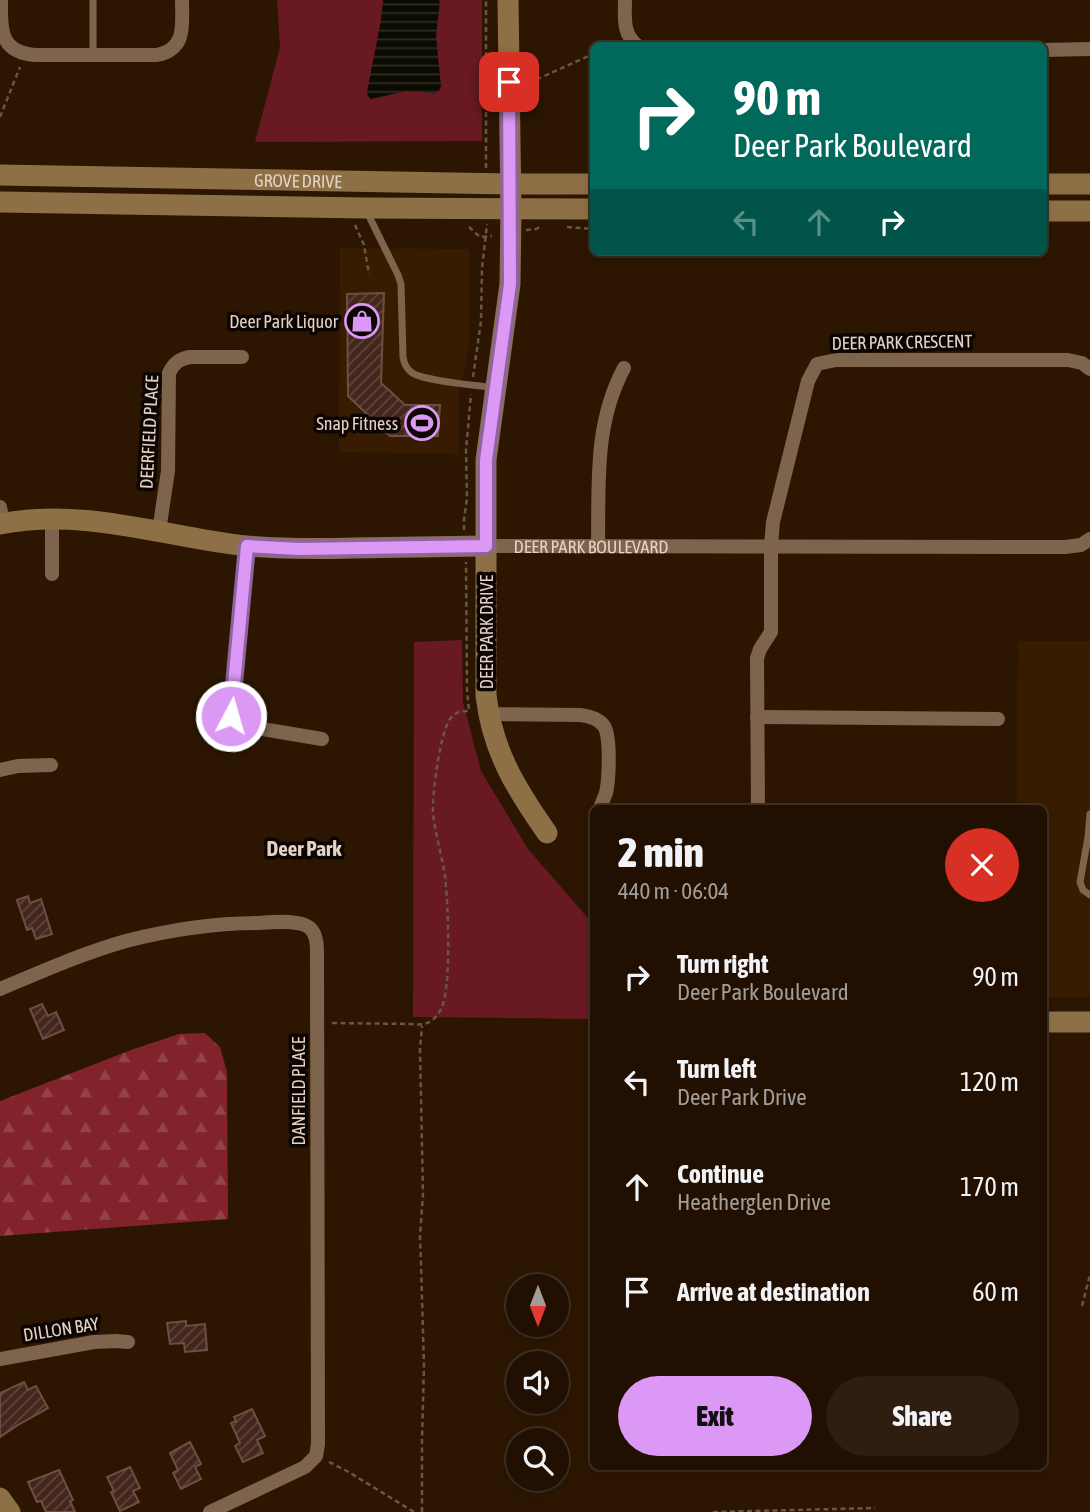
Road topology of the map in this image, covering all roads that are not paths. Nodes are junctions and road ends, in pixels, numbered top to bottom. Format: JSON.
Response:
{"nodes":[{"id":1,"x":1,"y":0,"type":"edge"},
{"id":2,"x":93,"y":0,"type":"edge"},
{"id":3,"x":182,"y":0,"type":"edge"},
{"id":4,"x":508,"y":0,"type":"edge"},
{"id":5,"x":625,"y":0,"type":"edge"},
{"id":6,"x":0,"y":29,"type":"edge"},
{"id":7,"x":633,"y":42,"type":"edge"},
{"id":8,"x":1090,"y":49,"type":"edge"},
{"id":9,"x":1047,"y":50,"type":"edge"},
{"id":10,"x":93,"y":54,"type":"junction"},
{"id":11,"x":0,"y":175,"type":"edge"},
{"id":12,"x":510,"y":184,"type":"junction"},
{"id":13,"x":590,"y":184,"type":"edge"},
{"id":14,"x":1047,"y":184,"type":"edge"},
{"id":15,"x":1090,"y":184,"type":"edge"},
{"id":16,"x":0,"y":202,"type":"edge"},
{"id":17,"x":511,"y":209,"type":"junction"},
{"id":18,"x":590,"y":209,"type":"edge"},
{"id":19,"x":1047,"y":211,"type":"edge"},
{"id":20,"x":1090,"y":211,"type":"edge"},
{"id":21,"x":360,"y":216,"type":"junction"},
{"id":22,"x":242,"y":357,"type":"dead end"},
{"id":23,"x":624,"y":368,"type":"dead end"},
{"id":24,"x":1090,"y":369,"type":"edge"},
{"id":25,"x":495,"y":388,"type":"junction"},
{"id":26,"x":1,"y":518,"type":"edge"},
{"id":27,"x":52,"y":519,"type":"junction"},
{"id":28,"x":159,"y":531,"type":"junction"},
{"id":29,"x":1089,"y":540,"type":"edge"},
{"id":30,"x":598,"y":545,"type":"junction"},
{"id":31,"x":247,"y":546,"type":"junction"},
{"id":32,"x":476,"y":546,"type":"junction"},
{"id":33,"x":771,"y":546,"type":"junction"},
{"id":34,"x":52,"y":574,"type":"dead end"},
{"id":35,"x":488,"y":714,"type":"junction"},
{"id":36,"x":757,"y":717,"type":"junction"},
{"id":37,"x":998,"y":719,"type":"dead end"},
{"id":38,"x":322,"y":739,"type":"dead end"},
{"id":39,"x":51,"y":765,"type":"dead end"},
{"id":40,"x":0,"y":770,"type":"edge"},
{"id":41,"x":601,"y":805,"type":"edge"},
{"id":42,"x":758,"y":805,"type":"edge"},
{"id":43,"x":1090,"y":814,"type":"edge"},
{"id":44,"x":547,"y":833,"type":"dead end"},
{"id":45,"x":1090,"y":895,"type":"edge"},
{"id":46,"x":0,"y":989,"type":"edge"},
{"id":47,"x":1047,"y":1022,"type":"edge"},
{"id":48,"x":1090,"y":1022,"type":"edge"},
{"id":49,"x":128,"y":1342,"type":"dead end"},
{"id":50,"x":0,"y":1359,"type":"edge"},
{"id":51,"x":0,"y":1498,"type":"edge"},
{"id":52,"x":10,"y":1512,"type":"edge"},
{"id":53,"x":210,"y":1512,"type":"edge"}],
"edges":[{"from":1,"to":6,"type":"street"},
{"from":2,"to":10,"type":"lane"},
{"from":3,"to":10,"type":"street"},
{"from":4,"to":12,"type":"street","name":"DEER PARK DRIVE"},
{"from":5,"to":7,"type":"street"},
{"from":6,"to":10,"type":"street"},
{"from":8,"to":9,"type":"street"},
{"from":11,"to":12,"type":"street","name":"GROVE DRIVE"},
{"from":12,"to":13,"type":"street","name":"GROVE DRIVE"},
{"from":12,"to":17,"type":"street","name":"DEER PARK DRIVE"},
{"from":14,"to":15,"type":"street"},
{"from":16,"to":21,"type":"street","name":"GROVE DRIVE"},
{"from":17,"to":18,"type":"street","name":"GROVE DRIVE"},
{"from":17,"to":21,"type":"street","name":"GROVE DRIVE"},
{"from":17,"to":25,"type":"street","name":"DEER PARK DRIVE"},
{"from":19,"to":20,"type":"street"},
{"from":21,"to":25,"type":"lane"},
{"from":22,"to":28,"type":"street","name":"DEERFIELD PLACE"},
{"from":23,"to":30,"type":"street"},
{"from":24,"to":33,"type":"street","name":"DEER PARK CRESCENT"},
{"from":25,"to":32,"type":"street","name":"DEER PARK DRIVE"},
{"from":26,"to":27,"type":"street","name":"DEER PARK BOULEVARD"},
{"from":27,"to":28,"type":"street","name":"DEER PARK BOULEVARD"},
{"from":27,"to":34,"type":"street"},
{"from":28,"to":31,"type":"street","name":"DEER PARK BOULEVARD"},
{"from":29,"to":33,"type":"street","name":"DEER PARK BOULEVARD"},
{"from":30,"to":32,"type":"street","name":"DEER PARK BOULEVARD"},
{"from":30,"to":33,"type":"street","name":"DEER PARK BOULEVARD"},
{"from":31,"to":32,"type":"street","name":"DEER PARK BOULEVARD"},
{"from":31,"to":38,"type":"street"},
{"from":32,"to":35,"type":"street","name":"DEER PARK DRIVE"},
{"from":33,"to":36,"type":"street"},
{"from":35,"to":41,"type":"street"},
{"from":35,"to":44,"type":"street","name":"DEER PARK DRIVE"},
{"from":36,"to":37,"type":"street"},
{"from":36,"to":42,"type":"street"},
{"from":39,"to":40,"type":"street"},
{"from":43,"to":45,"type":"lane"},
{"from":46,"to":53,"type":"street","name":"DANFIELD PLACE"},
{"from":47,"to":48,"type":"street"},
{"from":49,"to":50,"type":"street","name":"DILLON BAY"},
{"from":51,"to":52,"type":"street"}]}
